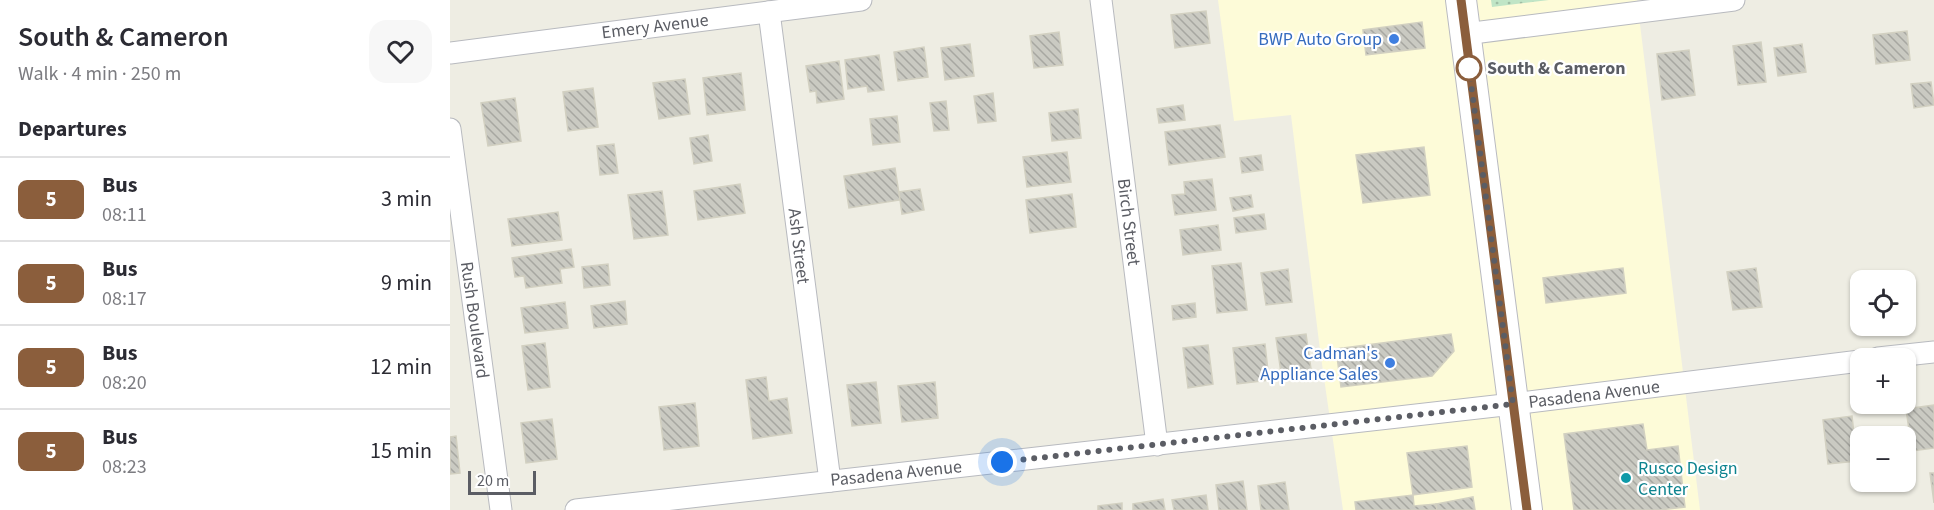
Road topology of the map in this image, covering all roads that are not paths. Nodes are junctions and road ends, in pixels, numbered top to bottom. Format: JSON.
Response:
{"nodes":[{"id":1,"x":861,"y":0,"type":"edge"},
{"id":2,"x":1101,"y":0,"type":"edge"},
{"id":3,"x":1461,"y":0,"type":"edge"},
{"id":4,"x":1734,"y":0,"type":"edge"},
{"id":5,"x":769,"y":12,"type":"junction"},
{"id":6,"x":1465,"y":34,"type":"junction"},
{"id":7,"x":450,"y":53,"type":"edge"},
{"id":8,"x":450,"y":129,"type":"edge"},
{"id":9,"x":453,"y":189,"type":"edge"},
{"id":10,"x":1934,"y":351,"type":"edge"},
{"id":11,"x":1916,"y":353,"type":"edge"},
{"id":12,"x":1850,"y":362,"type":"edge"},
{"id":13,"x":1513,"y":404,"type":"junction"},
{"id":14,"x":1157,"y":445,"type":"junction"},
{"id":15,"x":830,"y":481,"type":"junction"},
{"id":16,"x":501,"y":510,"type":"edge"},
{"id":17,"x":576,"y":510,"type":"edge"},
{"id":18,"x":1527,"y":510,"type":"edge"}],
"edges":[{"from":1,"to":5,"type":"street","name":"Emery Avenue"},
{"from":2,"to":14,"type":"street","name":"Birch Street"},
{"from":3,"to":6,"type":"main road"},
{"from":4,"to":6,"type":"street"},
{"from":5,"to":7,"type":"street","name":"Emery Avenue"},
{"from":5,"to":15,"type":"street","name":"Ash Street"},
{"from":6,"to":13,"type":"main road"},
{"from":8,"to":9,"type":"street","name":"Rush Boulevard"},
{"from":9,"to":16,"type":"street","name":"Rush Boulevard"},
{"from":10,"to":11,"type":"street"},
{"from":12,"to":13,"type":"street","name":"Pasadena Avenue"},
{"from":13,"to":14,"type":"street","name":"Pasadena Avenue"},
{"from":13,"to":18,"type":"main road"},
{"from":14,"to":15,"type":"street","name":"Pasadena Avenue"},
{"from":15,"to":17,"type":"street","name":"Pasadena Avenue"}]}
